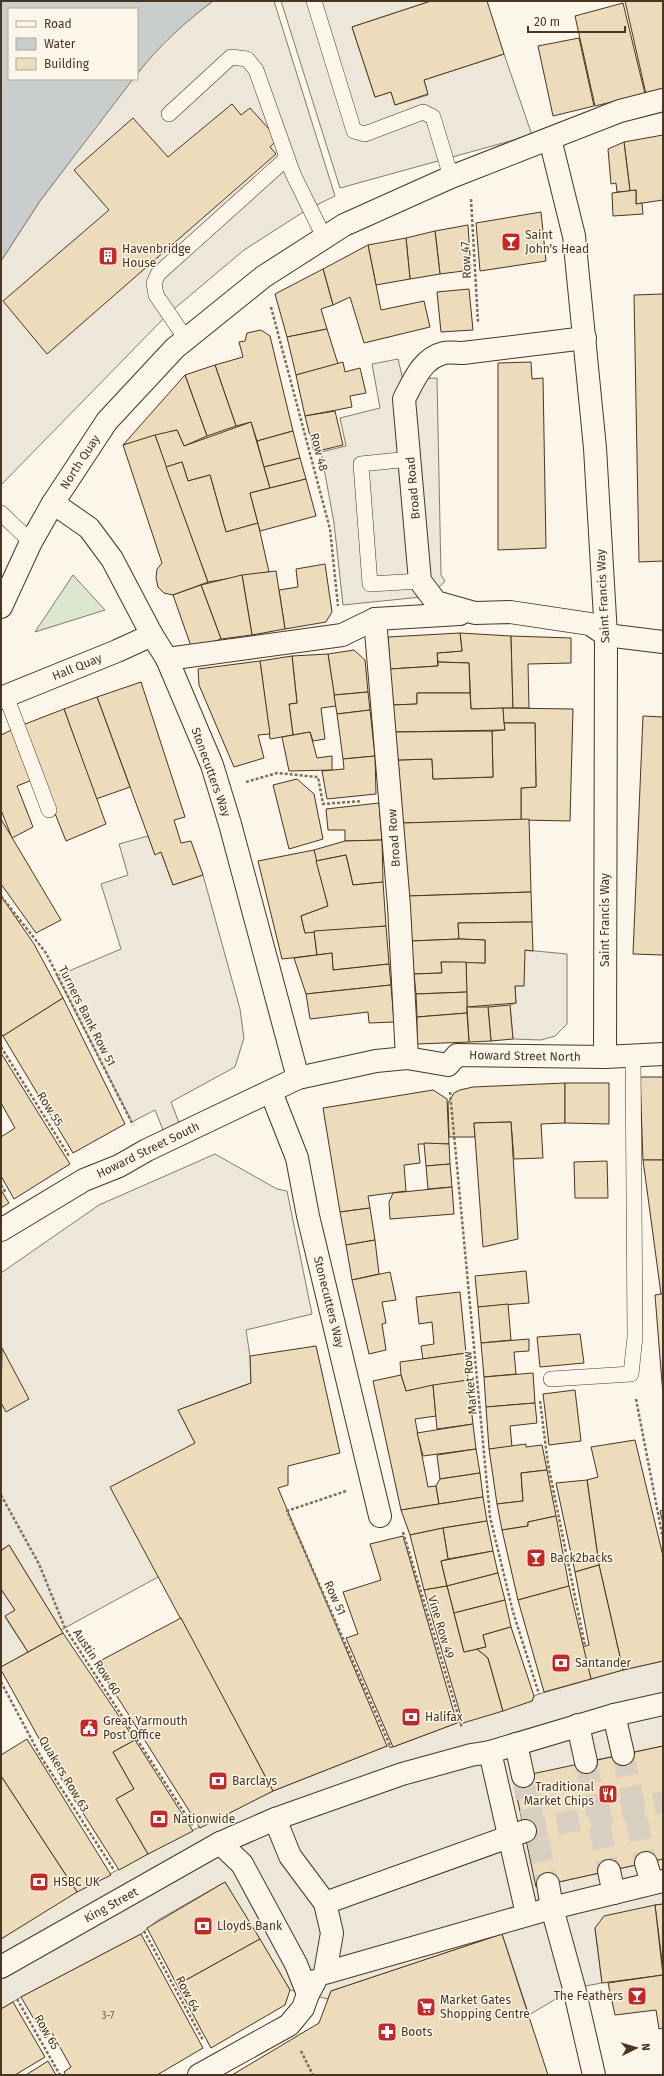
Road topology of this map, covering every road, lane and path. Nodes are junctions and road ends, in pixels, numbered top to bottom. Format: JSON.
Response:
{"nodes":[{"id":1,"x":314,"y":1,"type":"edge"},
{"id":2,"x":663,"y":100,"type":"edge"},
{"id":3,"x":169,"y":114,"type":"dead end"},
{"id":4,"x":550,"y":139,"type":"junction"},
{"id":5,"x":287,"y":158,"type":"junction"},
{"id":6,"x":460,"y":173,"type":"junction"},
{"id":7,"x":324,"y":237,"type":"junction"},
{"id":8,"x":263,"y":277,"type":"junction"},
{"id":9,"x":585,"y":338,"type":"junction"},
{"id":10,"x":186,"y":339,"type":"junction"},
{"id":11,"x":480,"y":351,"type":"junction"},
{"id":12,"x":410,"y":459,"type":"junction"},
{"id":13,"x":53,"y":503,"type":"junction"},
{"id":14,"x":1,"y":513,"type":"edge"},
{"id":15,"x":31,"y":542,"type":"junction"},
{"id":16,"x":17,"y":573,"type":"junction"},
{"id":17,"x":420,"y":581,"type":"junction"},
{"id":18,"x":1,"y":590,"type":"edge"},
{"id":19,"x":1,"y":607,"type":"edge"},
{"id":20,"x":475,"y":613,"type":"junction"},
{"id":21,"x":375,"y":619,"type":"junction"},
{"id":22,"x":152,"y":634,"type":"junction"},
{"id":23,"x":342,"y":635,"type":"junction"},
{"id":24,"x":606,"y":635,"type":"junction"},
{"id":25,"x":663,"y":642,"type":"edge"},
{"id":26,"x":167,"y":659,"type":"junction"},
{"id":27,"x":4,"y":697,"type":"edge"},
{"id":28,"x":219,"y":790,"type":"junction"},
{"id":29,"x":391,"y":798,"type":"junction"},
{"id":30,"x":49,"y":810,"type":"dead end"},
{"id":31,"x":1,"y":896,"type":"edge"},
{"id":32,"x":1,"y":1047,"type":"edge"},
{"id":33,"x":633,"y":1054,"type":"junction"},
{"id":34,"x":663,"y":1054,"type":"edge"},
{"id":35,"x":605,"y":1057,"type":"junction"},
{"id":36,"x":407,"y":1058,"type":"junction"},
{"id":37,"x":448,"y":1065,"type":"junction"},
{"id":38,"x":298,"y":1078,"type":"junction"},
{"id":39,"x":271,"y":1092,"type":"junction"},
{"id":40,"x":147,"y":1150,"type":"junction"},
{"id":41,"x":84,"y":1180,"type":"junction"},
{"id":42,"x":1,"y":1230,"type":"edge"},
{"id":43,"x":631,"y":1374,"type":"junction"},
{"id":44,"x":551,"y":1379,"type":"joint"},
{"id":45,"x":371,"y":1483,"type":"junction"},
{"id":46,"x":1,"y":1495,"type":"edge"},
{"id":47,"x":380,"y":1516,"type":"joint"},
{"id":48,"x":663,"y":1539,"type":"edge"},
{"id":49,"x":585,"y":1646,"type":"dead end"},
{"id":50,"x":1,"y":1682,"type":"edge"},
{"id":51,"x":539,"y":1694,"type":"dead end"},
{"id":52,"x":663,"y":1704,"type":"edge"},
{"id":53,"x":614,"y":1715,"type":"junction"},
{"id":54,"x":578,"y":1725,"type":"junction"},
{"id":55,"x":516,"y":1744,"type":"junction"},
{"id":56,"x":480,"y":1753,"type":"junction"},
{"id":57,"x":623,"y":1754,"type":"tunnel mouth"},
{"id":58,"x":586,"y":1762,"type":"tunnel mouth"},
{"id":59,"x":402,"y":1774,"type":"junction"},
{"id":60,"x":523,"y":1776,"type":"tunnel mouth"},
{"id":61,"x":276,"y":1819,"type":"junction"},
{"id":62,"x":196,"y":1830,"type":"dead end"},
{"id":63,"x":517,"y":1833,"type":"junction"},
{"id":64,"x":220,"y":1843,"type":"junction"},
{"id":65,"x":609,"y":1871,"type":"tunnel mouth"},
{"id":66,"x":115,"y":1873,"type":"dead end"},
{"id":67,"x":654,"y":1876,"type":"edge"},
{"id":68,"x":548,"y":1884,"type":"tunnel mouth"},
{"id":69,"x":614,"y":1893,"type":"junction"},
{"id":70,"x":325,"y":1903,"type":"junction"},
{"id":71,"x":552,"y":1908,"type":"junction"},
{"id":72,"x":527,"y":1914,"type":"junction"},
{"id":73,"x":144,"y":1931,"type":"dead end"},
{"id":74,"x":1,"y":1967,"type":"edge"},
{"id":75,"x":325,"y":1973,"type":"junction"},
{"id":76,"x":308,"y":1994,"type":"junction"},
{"id":77,"x":17,"y":1999,"type":"dead end"},
{"id":78,"x":208,"y":2070,"type":"edge"},
{"id":79,"x":60,"y":2075,"type":"edge"},
{"id":80,"x":594,"y":2075,"type":"edge"}],
"edges":[{"from":1,"to":6,"type":"lane"},
{"from":2,"to":4,"type":"street","name":"North Quay"},
{"from":3,"to":5,"type":"lane"},
{"from":4,"to":6,"type":"street","name":"North Quay"},
{"from":4,"to":9,"type":"street","name":"Saint Francis Way"},
{"from":5,"to":7,"type":"lane"},
{"from":5,"to":10,"type":"lane"},
{"from":6,"to":7,"type":"street","name":"North Quay"},
{"from":6,"to":11,"type":"path","name":"Row 47"},
{"from":7,"to":8,"type":"street","name":"North Quay"},
{"from":8,"to":10,"type":"street","name":"North Quay"},
{"from":8,"to":23,"type":"path","name":"Row 48"},
{"from":9,"to":11,"type":"street","name":"Broad Road"},
{"from":9,"to":24,"type":"street","name":"Saint Francis Way"},
{"from":10,"to":13,"type":"street","name":"North Quay"},
{"from":11,"to":12,"type":"street","name":"Broad Road"},
{"from":12,"to":17,"type":"street","name":"Broad Road"},
{"from":12,"to":17,"type":"lane"},
{"from":13,"to":15,"type":"street"},
{"from":13,"to":22,"type":"street","name":"Stonecutters Way"},
{"from":14,"to":15,"type":"lane"},
{"from":15,"to":16,"type":"street"},
{"from":16,"to":18,"type":"street"},
{"from":16,"to":19,"type":"street"},
{"from":17,"to":20,"type":"street"},
{"from":20,"to":21,"type":"street"},
{"from":20,"to":24,"type":"street"},
{"from":21,"to":23,"type":"street"},
{"from":21,"to":29,"type":"street","name":"Broad Row"},
{"from":22,"to":26,"type":"street","name":"Stonecutters Way"},
{"from":22,"to":27,"type":"street","name":"Hall Quay"},
{"from":23,"to":26,"type":"street"},
{"from":24,"to":25,"type":"street"},
{"from":24,"to":35,"type":"street","name":"Saint Francis Way"},
{"from":26,"to":28,"type":"street","name":"Stonecutters Way"},
{"from":27,"to":30,"type":"lane"},
{"from":28,"to":29,"type":"path"},
{"from":28,"to":38,"type":"street","name":"Stonecutters Way"},
{"from":29,"to":36,"type":"street","name":"Broad Row"},
{"from":31,"to":40,"type":"path","name":"Turners Bank Row 51"},
{"from":32,"to":41,"type":"path","name":"Row 55"},
{"from":33,"to":34,"type":"street","name":"Howard Street North"},
{"from":33,"to":35,"type":"street","name":"Howard Street North"},
{"from":33,"to":43,"type":"lane"},
{"from":35,"to":37,"type":"street","name":"Howard Street North"},
{"from":36,"to":37,"type":"street"},
{"from":36,"to":38,"type":"street"},
{"from":37,"to":51,"type":"path","name":"Market Row"},
{"from":38,"to":39,"type":"street","name":"Howard Street South"},
{"from":39,"to":40,"type":"street","name":"Howard Street South"},
{"from":39,"to":45,"type":"street","name":"Stonecutters Way"},
{"from":40,"to":41,"type":"street","name":"Howard Street South"},
{"from":41,"to":42,"type":"street","name":"Howard Street South"},
{"from":43,"to":44,"type":"lane"},
{"from":43,"to":48,"type":"path"},
{"from":44,"to":49,"type":"path"},
{"from":45,"to":47,"type":"street","name":"Stonecutters Way"},
{"from":45,"to":59,"type":"path","name":"Row 51"},
{"from":46,"to":62,"type":"path","name":"Austin Row 60"},
{"from":47,"to":56,"type":"path","name":"Vine Row 49"},
{"from":50,"to":66,"type":"path","name":"Quakers Row 63"},
{"from":52,"to":53,"type":"street","name":"King Street"},
{"from":53,"to":54,"type":"street","name":"King Street"},
{"from":53,"to":57,"type":"street"},
{"from":54,"to":55,"type":"street","name":"King Street"},
{"from":54,"to":58,"type":"street"},
{"from":55,"to":56,"type":"street","name":"King Street"},
{"from":55,"to":60,"type":"street"},
{"from":56,"to":59,"type":"street","name":"King Street"},
{"from":56,"to":63,"type":"street"},
{"from":59,"to":61,"type":"street","name":"King Street"},
{"from":61,"to":64,"type":"street","name":"King Street"},
{"from":61,"to":70,"type":"street"},
{"from":63,"to":70,"type":"street"},
{"from":63,"to":72,"type":"street"},
{"from":64,"to":74,"type":"street","name":"King Street"},
{"from":64,"to":76,"type":"street"},
{"from":65,"to":69,"type":"street"},
{"from":67,"to":69,"type":"street"},
{"from":68,"to":71,"type":"street"},
{"from":69,"to":71,"type":"street"},
{"from":70,"to":75,"type":"street"},
{"from":71,"to":72,"type":"street"},
{"from":71,"to":80,"type":"street"},
{"from":72,"to":75,"type":"street"},
{"from":73,"to":78,"type":"path","name":"Row 64"},
{"from":75,"to":76,"type":"street"},
{"from":76,"to":78,"type":"street"},
{"from":77,"to":79,"type":"path","name":"Row 65"}]}
